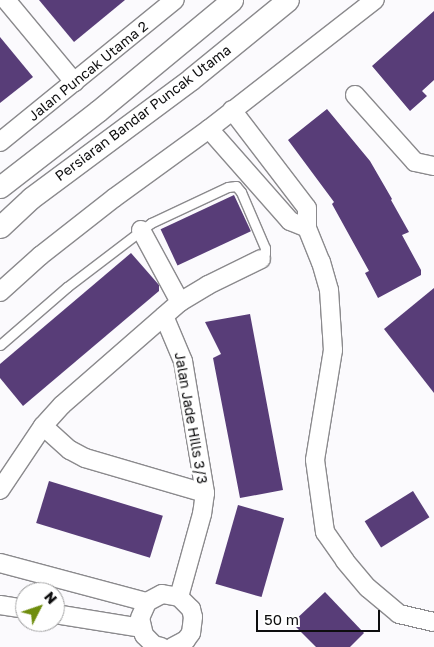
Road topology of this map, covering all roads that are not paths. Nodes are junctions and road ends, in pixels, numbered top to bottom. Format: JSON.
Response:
{"nodes":[{"id":1,"x":6,"y":0,"type":"edge"},
{"id":2,"x":175,"y":0,"type":"edge"},
{"id":3,"x":232,"y":0,"type":"edge"},
{"id":4,"x":288,"y":0,"type":"edge"},
{"id":5,"x":375,"y":0,"type":"edge"},
{"id":6,"x":74,"y":82,"type":"junction"},
{"id":7,"x":355,"y":95,"type":"dead end"},
{"id":8,"x":232,"y":110,"type":"junction"},
{"id":9,"x":209,"y":129,"type":"junction"},
{"id":10,"x":0,"y":142,"type":"edge"},
{"id":11,"x":434,"y":166,"type":"edge"},
{"id":12,"x":0,"y":187,"type":"edge"},
{"id":13,"x":0,"y":227,"type":"edge"},
{"id":14,"x":307,"y":228,"type":"junction"},
{"id":15,"x":140,"y":230,"type":"junction"},
{"id":16,"x":261,"y":259,"type":"joint"},
{"id":17,"x":0,"y":292,"type":"edge"},
{"id":18,"x":180,"y":302,"type":"junction"},
{"id":19,"x":164,"y":316,"type":"junction"},
{"id":20,"x":0,"y":344,"type":"edge"},
{"id":21,"x":43,"y":426,"type":"junction"},
{"id":22,"x":0,"y":490,"type":"edge"},
{"id":23,"x":205,"y":493,"type":"junction"},
{"id":24,"x":0,"y":563,"type":"edge"},
{"id":25,"x":179,"y":597,"type":"junction"},
{"id":26,"x":147,"y":602,"type":"junction"},
{"id":27,"x":0,"y":604,"type":"edge"},
{"id":28,"x":15,"y":607,"type":"edge"},
{"id":29,"x":65,"y":616,"type":"edge"},
{"id":30,"x":434,"y":622,"type":"edge"},
{"id":31,"x":141,"y":628,"type":"junction"},
{"id":32,"x":156,"y":646,"type":"edge"},
{"id":33,"x":172,"y":647,"type":"edge"}],
"edges":[{"from":1,"to":6,"type":"street"},
{"from":2,"to":6,"type":"street","name":"Jalan Puncak Utama 2"},
{"from":3,"to":12,"type":"street","name":"Persiaran Bandar Puncak Utama"},
{"from":4,"to":13,"type":"street","name":"Persiaran Bandar Puncak Utama"},
{"from":5,"to":8,"type":"street"},
{"from":6,"to":10,"type":"street","name":"Jalan Puncak Utama 2"},
{"from":7,"to":11,"type":"street"},
{"from":8,"to":9,"type":"street"},
{"from":8,"to":14,"type":"street"},
{"from":9,"to":14,"type":"street"},
{"from":9,"to":17,"type":"street"},
{"from":14,"to":30,"type":"street"},
{"from":15,"to":16,"type":"lane"},
{"from":15,"to":18,"type":"street"},
{"from":15,"to":20,"type":"lane"},
{"from":16,"to":18,"type":"street"},
{"from":18,"to":19,"type":"street"},
{"from":19,"to":21,"type":"street"},
{"from":19,"to":23,"type":"street","name":"Jalan Jade Hills 3/3"},
{"from":21,"to":22,"type":"street"},
{"from":21,"to":23,"type":"street","name":"Jalan Jade Hills 3/3"},
{"from":23,"to":25,"type":"street","name":"Jalan Jade Hills 3/3"},
{"from":24,"to":26,"type":"street"},
{"from":25,"to":26,"type":"street"},
{"from":25,"to":33,"type":"street"},
{"from":26,"to":31,"type":"street"},
{"from":27,"to":28,"type":"street"},
{"from":29,"to":31,"type":"street"},
{"from":31,"to":32,"type":"street"}]}
